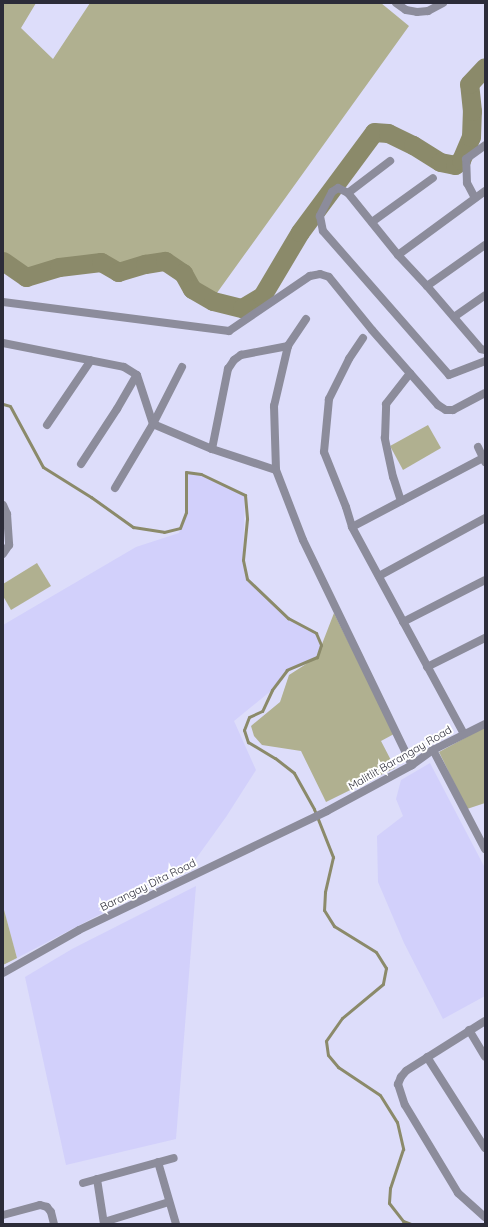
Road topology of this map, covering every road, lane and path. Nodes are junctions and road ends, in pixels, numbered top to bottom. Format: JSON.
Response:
{"nodes":[{"id":1,"x":396,"y":3,"type":"edge"},
{"id":2,"x":443,"y":3,"type":"edge"},
{"id":3,"x":485,"y":145,"type":"edge"},
{"id":4,"x":390,"y":161,"type":"dead end"},
{"id":5,"x":433,"y":178,"type":"dead end"},
{"id":6,"x":485,"y":191,"type":"edge"},
{"id":7,"x":348,"y":193,"type":"junction"},
{"id":8,"x":475,"y":198,"type":"junction"},
{"id":9,"x":372,"y":222,"type":"junction"},
{"id":10,"x":485,"y":245,"type":"edge"},
{"id":11,"x":398,"y":255,"type":"junction"},
{"id":12,"x":427,"y":286,"type":"junction"},
{"id":13,"x":485,"y":295,"type":"edge"},
{"id":14,"x":3,"y":302,"type":"edge"},
{"id":15,"x":454,"y":317,"type":"junction"},
{"id":16,"x":306,"y":319,"type":"dead end"},
{"id":17,"x":363,"y":338,"type":"dead end"},
{"id":18,"x":3,"y":343,"type":"edge"},
{"id":19,"x":288,"y":346,"type":"junction"},
{"id":20,"x":485,"y":350,"type":"edge"},
{"id":21,"x":91,"y":360,"type":"junction"},
{"id":22,"x":485,"y":361,"type":"edge"},
{"id":23,"x":182,"y":367,"type":"dead end"},
{"id":24,"x":410,"y":373,"type":"junction"},
{"id":25,"x":137,"y":375,"type":"junction"},
{"id":26,"x":485,"y":393,"type":"edge"},
{"id":27,"x":153,"y":424,"type":"junction"},
{"id":28,"x":47,"y":425,"type":"dead end"},
{"id":29,"x":478,"y":446,"type":"dead end"},
{"id":30,"x":212,"y":449,"type":"junction"},
{"id":31,"x":484,"y":460,"type":"edge"},
{"id":32,"x":81,"y":464,"type":"dead end"},
{"id":33,"x":276,"y":470,"type":"junction"},
{"id":34,"x":116,"y":488,"type":"dead end"},
{"id":35,"x":400,"y":501,"type":"junction"},
{"id":36,"x":3,"y":504,"type":"edge"},
{"id":37,"x":485,"y":518,"type":"edge"},
{"id":38,"x":352,"y":527,"type":"junction"},
{"id":39,"x":3,"y":554,"type":"edge"},
{"id":40,"x":379,"y":576,"type":"junction"},
{"id":41,"x":485,"y":580,"type":"edge"},
{"id":42,"x":403,"y":622,"type":"junction"},
{"id":43,"x":485,"y":638,"type":"edge"},
{"id":44,"x":427,"y":668,"type":"junction"},
{"id":45,"x":485,"y":724,"type":"edge"},
{"id":46,"x":464,"y":734,"type":"junction"},
{"id":47,"x":433,"y":750,"type":"junction"},
{"id":48,"x":412,"y":765,"type":"junction"},
{"id":49,"x":306,"y":822,"type":"joint"},
{"id":50,"x":485,"y":849,"type":"edge"},
{"id":51,"x":3,"y":973,"type":"edge"},
{"id":52,"x":485,"y":1021,"type":"edge"},
{"id":53,"x":469,"y":1030,"type":"junction"},
{"id":54,"x":427,"y":1057,"type":"junction"},
{"id":55,"x":485,"y":1057,"type":"edge"},
{"id":56,"x":485,"y":1148,"type":"edge"},
{"id":57,"x":174,"y":1158,"type":"dead end"},
{"id":58,"x":158,"y":1162,"type":"junction"},
{"id":59,"x":97,"y":1179,"type":"junction"},
{"id":60,"x":83,"y":1183,"type":"dead end"},
{"id":61,"x":169,"y":1202,"type":"junction"},
{"id":62,"x":3,"y":1215,"type":"edge"},
{"id":63,"x":485,"y":1217,"type":"edge"},
{"id":64,"x":104,"y":1223,"type":"edge"},
{"id":65,"x":54,"y":1224,"type":"edge"},
{"id":66,"x":176,"y":1224,"type":"edge"}],
"edges":[{"from":1,"to":2,"type":"street"},
{"from":3,"to":8,"type":"street"},
{"from":4,"to":7,"type":"street"},
{"from":5,"to":9,"type":"street"},
{"from":6,"to":8,"type":"street"},
{"from":7,"to":9,"type":"street"},
{"from":7,"to":22,"type":"street"},
{"from":8,"to":11,"type":"street"},
{"from":9,"to":11,"type":"street"},
{"from":10,"to":12,"type":"street"},
{"from":11,"to":12,"type":"street"},
{"from":12,"to":15,"type":"street"},
{"from":13,"to":15,"type":"street"},
{"from":14,"to":24,"type":"street"},
{"from":15,"to":20,"type":"street"},
{"from":16,"to":19,"type":"street"},
{"from":17,"to":38,"type":"street"},
{"from":18,"to":21,"type":"street"},
{"from":19,"to":30,"type":"street"},
{"from":19,"to":33,"type":"street"},
{"from":21,"to":25,"type":"street"},
{"from":21,"to":28,"type":"street"},
{"from":23,"to":27,"type":"street"},
{"from":24,"to":26,"type":"street"},
{"from":24,"to":35,"type":"street"},
{"from":25,"to":27,"type":"street"},
{"from":25,"to":32,"type":"street"},
{"from":27,"to":30,"type":"street"},
{"from":27,"to":34,"type":"street"},
{"from":29,"to":31,"type":"street"},
{"from":30,"to":33,"type":"street"},
{"from":31,"to":35,"type":"street"},
{"from":33,"to":48,"type":"street"},
{"from":35,"to":38,"type":"street"},
{"from":36,"to":39,"type":"street"},
{"from":37,"to":40,"type":"street"},
{"from":38,"to":40,"type":"street"},
{"from":40,"to":42,"type":"street"},
{"from":41,"to":42,"type":"street"},
{"from":42,"to":44,"type":"street"},
{"from":43,"to":44,"type":"street"},
{"from":44,"to":46,"type":"street"},
{"from":45,"to":46,"type":"street","name":"Malitlit Barangay Road"},
{"from":46,"to":47,"type":"street","name":"Malitlit Barangay Road"},
{"from":47,"to":48,"type":"street","name":"Malitlit Barangay Road"},
{"from":47,"to":50,"type":"street"},
{"from":48,"to":49,"type":"street","name":"Malitlit Barangay Road"},
{"from":49,"to":51,"type":"street","name":"Barangay Dita Road"},
{"from":52,"to":53,"type":"street"},
{"from":53,"to":54,"type":"street"},
{"from":53,"to":55,"type":"street"},
{"from":54,"to":56,"type":"street"},
{"from":54,"to":63,"type":"street"},
{"from":57,"to":58,"type":"street"},
{"from":58,"to":59,"type":"street"},
{"from":58,"to":61,"type":"street"},
{"from":59,"to":60,"type":"street"},
{"from":59,"to":64,"type":"street"},
{"from":61,"to":64,"type":"street"},
{"from":61,"to":66,"type":"street"},
{"from":62,"to":65,"type":"street"}]}
